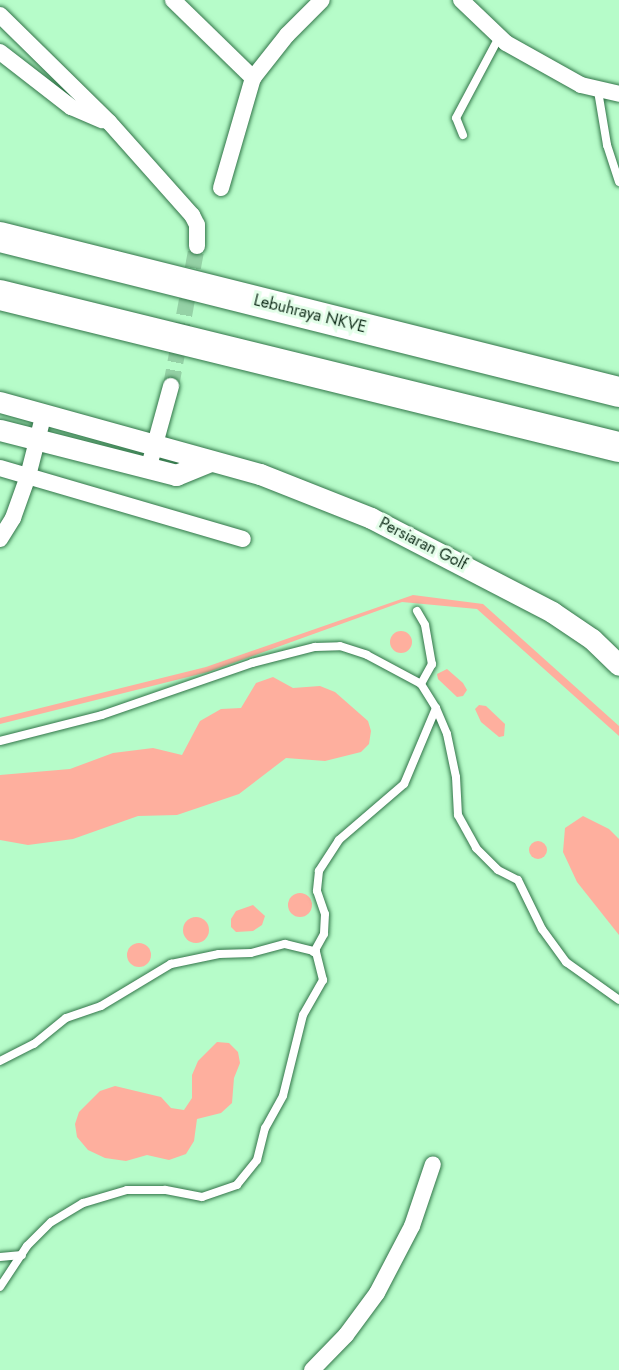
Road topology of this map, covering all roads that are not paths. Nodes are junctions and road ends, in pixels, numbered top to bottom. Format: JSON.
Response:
{"nodes":[{"id":1,"x":173,"y":0,"type":"edge"},
{"id":2,"x":322,"y":0,"type":"edge"},
{"id":3,"x":461,"y":0,"type":"edge"},
{"id":4,"x":0,"y":15,"type":"edge"},
{"id":5,"x":499,"y":37,"type":"junction"},
{"id":6,"x":0,"y":52,"type":"edge"},
{"id":7,"x":253,"y":78,"type":"junction"},
{"id":8,"x":598,"y":91,"type":"junction"},
{"id":9,"x":619,"y":94,"type":"edge"},
{"id":10,"x":109,"y":122,"type":"junction"},
{"id":11,"x":463,"y":135,"type":"dead end"},
{"id":12,"x":619,"y":182,"type":"edge"},
{"id":13,"x":221,"y":188,"type":"dead end"},
{"id":14,"x":0,"y":237,"type":"edge"},
{"id":15,"x":197,"y":246,"type":"tunnel mouth"},
{"id":16,"x":0,"y":295,"type":"edge"},
{"id":17,"x":171,"y":386,"type":"tunnel mouth"},
{"id":18,"x":619,"y":392,"type":"edge"},
{"id":19,"x":0,"y":402,"type":"edge"},
{"id":20,"x":44,"y":413,"type":"junction"},
{"id":21,"x":0,"y":430,"type":"edge"},
{"id":22,"x":37,"y":440,"type":"junction"},
{"id":23,"x":156,"y":444,"type":"junction"},
{"id":24,"x":619,"y":447,"type":"edge"},
{"id":25,"x":208,"y":462,"type":"junction"},
{"id":26,"x":150,"y":466,"type":"junction"},
{"id":27,"x":0,"y":468,"type":"edge"},
{"id":28,"x":28,"y":476,"type":"junction"},
{"id":29,"x":0,"y":539,"type":"edge"},
{"id":30,"x":243,"y":539,"type":"dead end"},
{"id":31,"x":417,"y":611,"type":"dead end"},
{"id":32,"x":619,"y":665,"type":"edge"},
{"id":33,"x":421,"y":684,"type":"junction"},
{"id":34,"x":436,"y":708,"type":"junction"},
{"id":35,"x":0,"y":741,"type":"edge"},
{"id":36,"x":314,"y":952,"type":"junction"},
{"id":37,"x":619,"y":1000,"type":"edge"},
{"id":38,"x":0,"y":1061,"type":"edge"},
{"id":39,"x":434,"y":1164,"type":"dead end"},
{"id":40,"x":22,"y":1255,"type":"junction"},
{"id":41,"x":0,"y":1257,"type":"edge"},
{"id":42,"x":0,"y":1287,"type":"edge"},
{"id":43,"x":312,"y":1370,"type":"edge"}],
"edges":[{"from":1,"to":7,"type":"street"},
{"from":2,"to":7,"type":"street"},
{"from":3,"to":5,"type":"street"},
{"from":4,"to":10,"type":"street"},
{"from":5,"to":8,"type":"street"},
{"from":5,"to":11,"type":"lane"},
{"from":6,"to":10,"type":"street"},
{"from":7,"to":13,"type":"street"},
{"from":8,"to":9,"type":"street"},
{"from":8,"to":12,"type":"lane"},
{"from":10,"to":15,"type":"street"},
{"from":14,"to":18,"type":"highway","name":"Lebuhraya NKVE"},
{"from":16,"to":24,"type":"highway"},
{"from":17,"to":23,"type":"street"},
{"from":19,"to":20,"type":"street","name":"Persiaran Golf"},
{"from":20,"to":22,"type":"street"},
{"from":20,"to":23,"type":"street","name":"Persiaran Golf"},
{"from":21,"to":22,"type":"street"},
{"from":22,"to":26,"type":"street"},
{"from":22,"to":28,"type":"street"},
{"from":23,"to":25,"type":"street","name":"Persiaran Golf"},
{"from":23,"to":26,"type":"street"},
{"from":25,"to":26,"type":"street"},
{"from":25,"to":32,"type":"street","name":"Persiaran Golf"},
{"from":27,"to":28,"type":"street"},
{"from":28,"to":29,"type":"street"},
{"from":28,"to":30,"type":"street"},
{"from":31,"to":33,"type":"lane"},
{"from":33,"to":34,"type":"lane"},
{"from":33,"to":35,"type":"lane"},
{"from":34,"to":36,"type":"lane"},
{"from":34,"to":37,"type":"lane"},
{"from":36,"to":38,"type":"lane"},
{"from":36,"to":40,"type":"lane"},
{"from":39,"to":43,"type":"street"},
{"from":40,"to":41,"type":"lane"},
{"from":40,"to":42,"type":"lane"}]}
